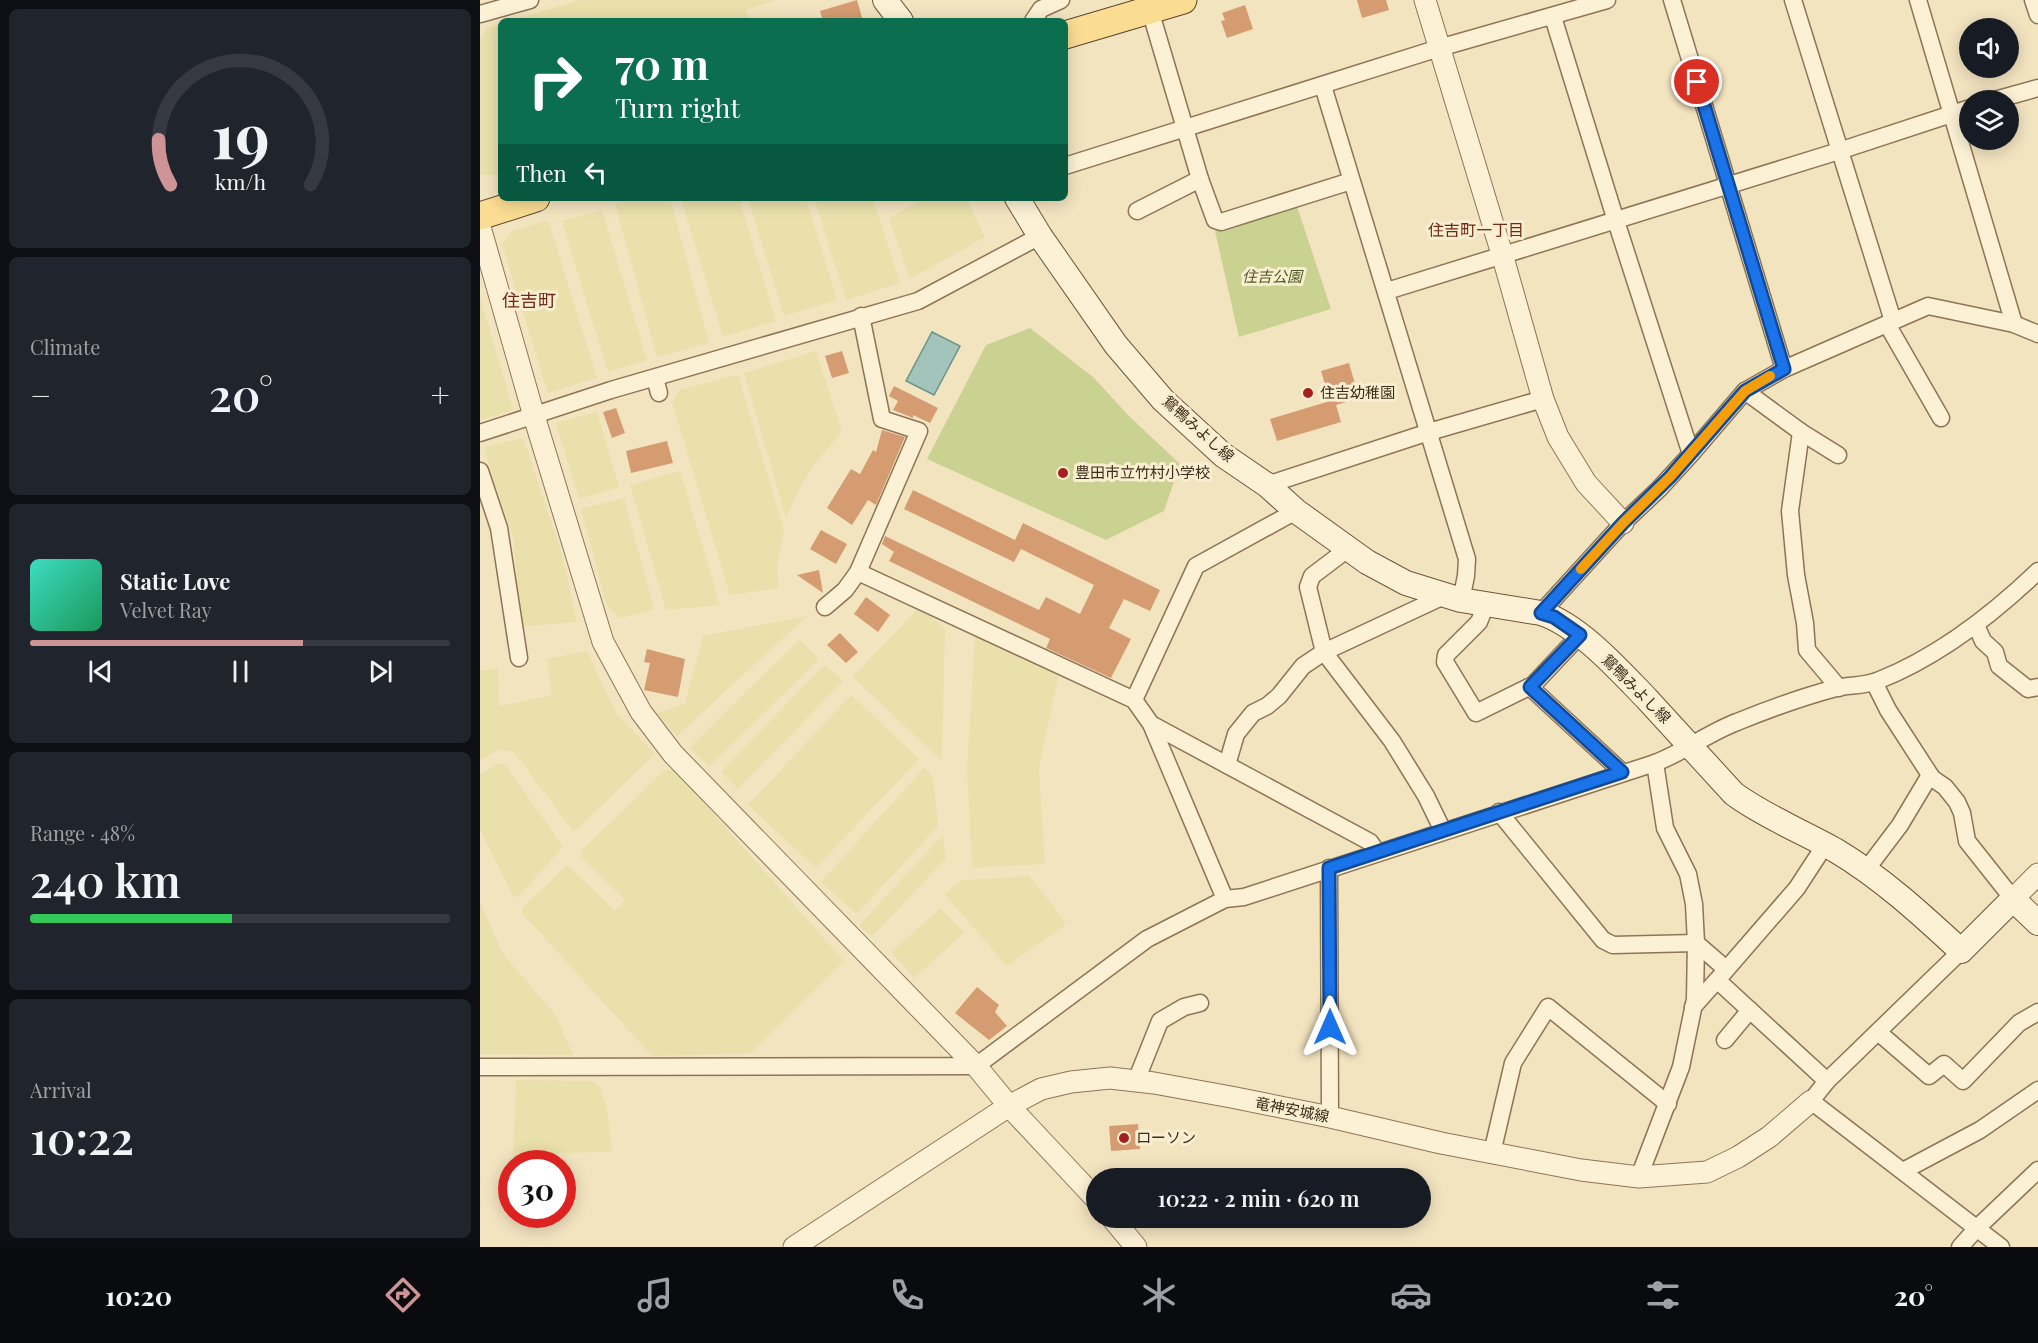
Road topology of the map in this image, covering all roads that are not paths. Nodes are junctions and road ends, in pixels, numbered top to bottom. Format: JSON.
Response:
{"nodes":[{"id":1,"x":530,"y":0,"type":"edge"},
{"id":2,"x":885,"y":0,"type":"edge"},
{"id":3,"x":1061,"y":0,"type":"edge"},
{"id":4,"x":1183,"y":0,"type":"edge"},
{"id":5,"x":1425,"y":0,"type":"edge"},
{"id":6,"x":1607,"y":0,"type":"edge"},
{"id":7,"x":1672,"y":0,"type":"edge"},
{"id":8,"x":1793,"y":0,"type":"edge"},
{"id":9,"x":1918,"y":0,"type":"edge"},
{"id":10,"x":2033,"y":0,"type":"edge"},
{"id":11,"x":1150,"y":10,"type":"junction"},
{"id":12,"x":480,"y":14,"type":"edge"},
{"id":13,"x":2038,"y":15,"type":"edge"},
{"id":14,"x":1553,"y":16,"type":"junction"},
{"id":15,"x":899,"y":18,"type":"edge"},
{"id":16,"x":1035,"y":18,"type":"edge"},
{"id":17,"x":1068,"y":34,"type":"edge"},
{"id":18,"x":1439,"y":48,"type":"junction"},
{"id":19,"x":1323,"y":86,"type":"junction"},
{"id":20,"x":2038,"y":88,"type":"edge"},
{"id":21,"x":2019,"y":93,"type":"edge"},
{"id":22,"x":1959,"y":111,"type":"edge"},
{"id":23,"x":1950,"y":113,"type":"junction"},
{"id":24,"x":1186,"y":129,"type":"junction"},
{"id":25,"x":1839,"y":151,"type":"junction"},
{"id":26,"x":1068,"y":165,"type":"edge"},
{"id":27,"x":1200,"y":180,"type":"junction"},
{"id":28,"x":1352,"y":181,"type":"junction"},
{"id":29,"x":1729,"y":185,"type":"junction"},
{"id":30,"x":527,"y":201,"type":"edge"},
{"id":31,"x":1019,"y":201,"type":"edge"},
{"id":32,"x":1137,"y":211,"type":"dead end"},
{"id":33,"x":480,"y":216,"type":"edge"},
{"id":34,"x":1616,"y":221,"type":"junction"},
{"id":35,"x":480,"y":227,"type":"edge"},
{"id":36,"x":1040,"y":236,"type":"junction"},
{"id":37,"x":1502,"y":254,"type":"junction"},
{"id":38,"x":1387,"y":291,"type":"junction"},
{"id":39,"x":861,"y":316,"type":"junction"},
{"id":40,"x":1890,"y":322,"type":"junction"},
{"id":41,"x":2014,"y":324,"type":"junction"},
{"id":42,"x":2038,"y":334,"type":"edge"},
{"id":43,"x":1784,"y":369,"type":"junction"},
{"id":44,"x":1745,"y":391,"type":"junction"},
{"id":45,"x":1543,"y":399,"type":"junction"},
{"id":46,"x":534,"y":416,"type":"junction"},
{"id":47,"x":1941,"y":418,"type":"dead end"},
{"id":48,"x":1429,"y":432,"type":"junction"},
{"id":49,"x":1801,"y":432,"type":"junction"},
{"id":50,"x":480,"y":433,"type":"edge"},
{"id":51,"x":1691,"y":454,"type":"junction"},
{"id":52,"x":1838,"y":455,"type":"dead end"},
{"id":53,"x":480,"y":471,"type":"edge"},
{"id":54,"x":1268,"y":485,"type":"junction"},
{"id":55,"x":1296,"y":511,"type":"junction"},
{"id":56,"x":1623,"y":523,"type":"junction"},
{"id":57,"x":1348,"y":548,"type":"junction"},
{"id":58,"x":2038,"y":571,"type":"edge"},
{"id":59,"x":858,"y":572,"type":"junction"},
{"id":60,"x":1454,"y":597,"type":"junction"},
{"id":61,"x":1486,"y":604,"type":"junction"},
{"id":62,"x":825,"y":608,"type":"dead end"},
{"id":63,"x":1541,"y":613,"type":"junction"},
{"id":64,"x":1976,"y":625,"type":"junction"},
{"id":65,"x":1580,"y":635,"type":"junction"},
{"id":66,"x":1324,"y":652,"type":"junction"},
{"id":67,"x":519,"y":658,"type":"dead end"},
{"id":68,"x":1874,"y":682,"type":"junction"},
{"id":69,"x":1530,"y":687,"type":"junction"},
{"id":70,"x":2038,"y":687,"type":"edge"},
{"id":71,"x":1839,"y":688,"type":"junction"},
{"id":72,"x":1134,"y":700,"type":"junction"},
{"id":73,"x":1151,"y":724,"type":"junction"},
{"id":74,"x":1690,"y":745,"type":"junction"},
{"id":75,"x":1655,"y":763,"type":"junction"},
{"id":76,"x":1227,"y":765,"type":"junction"},
{"id":77,"x":1622,"y":772,"type":"junction"},
{"id":78,"x":1930,"y":775,"type":"junction"},
{"id":79,"x":1499,"y":812,"type":"junction"},
{"id":80,"x":1443,"y":831,"type":"junction"},
{"id":81,"x":1825,"y":845,"type":"junction"},
{"id":82,"x":1377,"y":852,"type":"junction"},
{"id":83,"x":1329,"y":868,"type":"junction"},
{"id":84,"x":1866,"y":870,"type":"junction"},
{"id":85,"x":2038,"y":873,"type":"edge"},
{"id":86,"x":1226,"y":899,"type":"junction"},
{"id":87,"x":2013,"y":899,"type":"junction"},
{"id":88,"x":2038,"y":923,"type":"edge"},
{"id":89,"x":1696,"y":944,"type":"junction"},
{"id":90,"x":1961,"y":951,"type":"junction"},
{"id":91,"x":1721,"y":974,"type":"junction"},
{"id":92,"x":1200,"y":1003,"type":"dead end"},
{"id":93,"x":1694,"y":1007,"type":"junction"},
{"id":94,"x":1750,"y":1010,"type":"junction"},
{"id":95,"x":2038,"y":1012,"type":"edge"},
{"id":96,"x":1878,"y":1032,"type":"junction"},
{"id":97,"x":1725,"y":1040,"type":"dead end"},
{"id":98,"x":976,"y":1066,"type":"junction"},
{"id":99,"x":480,"y":1067,"type":"edge"},
{"id":100,"x":1136,"y":1081,"type":"junction"},
{"id":101,"x":1827,"y":1081,"type":"junction"},
{"id":102,"x":2038,"y":1090,"type":"edge"},
{"id":103,"x":1811,"y":1101,"type":"junction"},
{"id":104,"x":1668,"y":1104,"type":"junction"},
{"id":105,"x":1009,"y":1106,"type":"junction"},
{"id":106,"x":1330,"y":1117,"type":"junction"},
{"id":107,"x":1492,"y":1153,"type":"junction"},
{"id":108,"x":2038,"y":1170,"type":"edge"},
{"id":109,"x":1903,"y":1171,"type":"junction"},
{"id":110,"x":1639,"y":1177,"type":"junction"},
{"id":111,"x":1086,"y":1188,"type":"edge"},
{"id":112,"x":1120,"y":1228,"type":"edge"},
{"id":113,"x":1977,"y":1228,"type":"junction"},
{"id":114,"x":794,"y":1247,"type":"edge"},
{"id":115,"x":1136,"y":1247,"type":"edge"},
{"id":116,"x":1960,"y":1247,"type":"edge"},
{"id":117,"x":2001,"y":1247,"type":"edge"}],
"edges":[{"from":1,"to":12,"type":"street"},
{"from":2,"to":15,"type":"main road"},
{"from":3,"to":16,"type":"street"},
{"from":4,"to":11,"type":"main road"},
{"from":5,"to":18,"type":"street"},
{"from":6,"to":14,"type":"street"},
{"from":7,"to":29,"type":"street"},
{"from":8,"to":25,"type":"street"},
{"from":9,"to":23,"type":"street"},
{"from":10,"to":13,"type":"street"},
{"from":11,"to":17,"type":"main road"},
{"from":11,"to":24,"type":"street"},
{"from":14,"to":18,"type":"street"},
{"from":14,"to":34,"type":"street"},
{"from":18,"to":19,"type":"street"},
{"from":18,"to":37,"type":"street"},
{"from":19,"to":24,"type":"street"},
{"from":19,"to":28,"type":"street"},
{"from":20,"to":21,"type":"street"},
{"from":22,"to":23,"type":"street"},
{"from":23,"to":25,"type":"street"},
{"from":23,"to":41,"type":"street"},
{"from":24,"to":26,"type":"street"},
{"from":24,"to":27,"type":"street"},
{"from":25,"to":29,"type":"street"},
{"from":25,"to":40,"type":"street"},
{"from":27,"to":28,"type":"street"},
{"from":27,"to":32,"type":"street"},
{"from":28,"to":38,"type":"street"},
{"from":29,"to":34,"type":"street"},
{"from":29,"to":43,"type":"street"},
{"from":30,"to":33,"type":"main road"},
{"from":31,"to":36,"type":"main road","name":"鴛鴨みよし線"},
{"from":34,"to":37,"type":"street"},
{"from":34,"to":51,"type":"street"},
{"from":35,"to":46,"type":"street"},
{"from":36,"to":39,"type":"street"},
{"from":36,"to":54,"type":"main road","name":"鴛鴨みよし線"},
{"from":37,"to":38,"type":"street"},
{"from":37,"to":45,"type":"street"},
{"from":38,"to":48,"type":"street"},
{"from":39,"to":46,"type":"street"},
{"from":39,"to":59,"type":"street"},
{"from":40,"to":41,"type":"street"},
{"from":40,"to":43,"type":"street"},
{"from":40,"to":47,"type":"street"},
{"from":41,"to":42,"type":"street"},
{"from":43,"to":44,"type":"street"},
{"from":44,"to":49,"type":"street"},
{"from":44,"to":51,"type":"street"},
{"from":45,"to":48,"type":"street"},
{"from":45,"to":56,"type":"street"},
{"from":46,"to":50,"type":"street"},
{"from":46,"to":98,"type":"street"},
{"from":48,"to":54,"type":"street"},
{"from":48,"to":60,"type":"street"},
{"from":49,"to":52,"type":"street"},
{"from":49,"to":71,"type":"street"},
{"from":51,"to":56,"type":"street"},
{"from":53,"to":67,"type":"street"},
{"from":54,"to":55,"type":"main road","name":"鴛鴨みよし線"},
{"from":55,"to":57,"type":"main road","name":"鴛鴨みよし線"},
{"from":55,"to":72,"type":"street"},
{"from":56,"to":63,"type":"street"},
{"from":57,"to":60,"type":"main road","name":"鴛鴨みよし線"},
{"from":57,"to":66,"type":"street"},
{"from":58,"to":64,"type":"street"},
{"from":59,"to":62,"type":"street"},
{"from":59,"to":72,"type":"street"},
{"from":60,"to":61,"type":"main road","name":"鴛鴨みよし線"},
{"from":60,"to":66,"type":"street"},
{"from":61,"to":63,"type":"main road","name":"鴛鴨みよし線"},
{"from":61,"to":69,"type":"street"},
{"from":63,"to":65,"type":"main road","name":"鴛鴨みよし線"},
{"from":64,"to":68,"type":"street"},
{"from":64,"to":70,"type":"street"},
{"from":65,"to":69,"type":"street"},
{"from":65,"to":74,"type":"main road","name":"鴛鴨みよし線"},
{"from":66,"to":76,"type":"street"},
{"from":66,"to":80,"type":"street"},
{"from":68,"to":71,"type":"street"},
{"from":68,"to":78,"type":"street"},
{"from":69,"to":77,"type":"street"},
{"from":71,"to":74,"type":"street"},
{"from":72,"to":73,"type":"street"},
{"from":73,"to":76,"type":"street"},
{"from":73,"to":86,"type":"street"},
{"from":74,"to":75,"type":"street"},
{"from":74,"to":81,"type":"main road","name":"鴛鴨みよし線"},
{"from":75,"to":77,"type":"street"},
{"from":75,"to":89,"type":"street"},
{"from":76,"to":82,"type":"street"},
{"from":77,"to":79,"type":"street"},
{"from":78,"to":84,"type":"street"},
{"from":78,"to":87,"type":"street"},
{"from":79,"to":80,"type":"street"},
{"from":79,"to":89,"type":"street"},
{"from":80,"to":82,"type":"street"},
{"from":81,"to":84,"type":"main road","name":"鴛鴨みよし線"},
{"from":81,"to":91,"type":"street"},
{"from":82,"to":83,"type":"street"},
{"from":83,"to":86,"type":"street"},
{"from":83,"to":106,"type":"street"},
{"from":84,"to":90,"type":"main road","name":"鴛鴨みよし線"},
{"from":85,"to":87,"type":"street"},
{"from":86,"to":98,"type":"street"},
{"from":87,"to":88,"type":"main road"},
{"from":87,"to":90,"type":"main road"},
{"from":89,"to":91,"type":"street"},
{"from":89,"to":93,"type":"street"},
{"from":90,"to":96,"type":"street"},
{"from":91,"to":93,"type":"street"},
{"from":91,"to":94,"type":"street"},
{"from":92,"to":100,"type":"street"},
{"from":93,"to":104,"type":"street"},
{"from":94,"to":97,"type":"street"},
{"from":94,"to":101,"type":"street"},
{"from":95,"to":96,"type":"street"},
{"from":96,"to":101,"type":"street"},
{"from":98,"to":99,"type":"street"},
{"from":98,"to":105,"type":"street"},
{"from":100,"to":105,"type":"street","name":"竜神安城線"},
{"from":100,"to":106,"type":"street","name":"竜神安城線"},
{"from":101,"to":103,"type":"street"},
{"from":102,"to":109,"type":"street"},
{"from":103,"to":109,"type":"street"},
{"from":103,"to":110,"type":"street","name":"竜神安城線"},
{"from":104,"to":107,"type":"street"},
{"from":104,"to":110,"type":"street"},
{"from":105,"to":111,"type":"street"},
{"from":105,"to":114,"type":"street","name":"竜神安城線"},
{"from":106,"to":107,"type":"street","name":"竜神安城線"},
{"from":107,"to":110,"type":"street","name":"竜神安城線"},
{"from":108,"to":113,"type":"street"},
{"from":109,"to":113,"type":"street"},
{"from":112,"to":115,"type":"street"},
{"from":113,"to":116,"type":"street"},
{"from":113,"to":117,"type":"street"}]}
